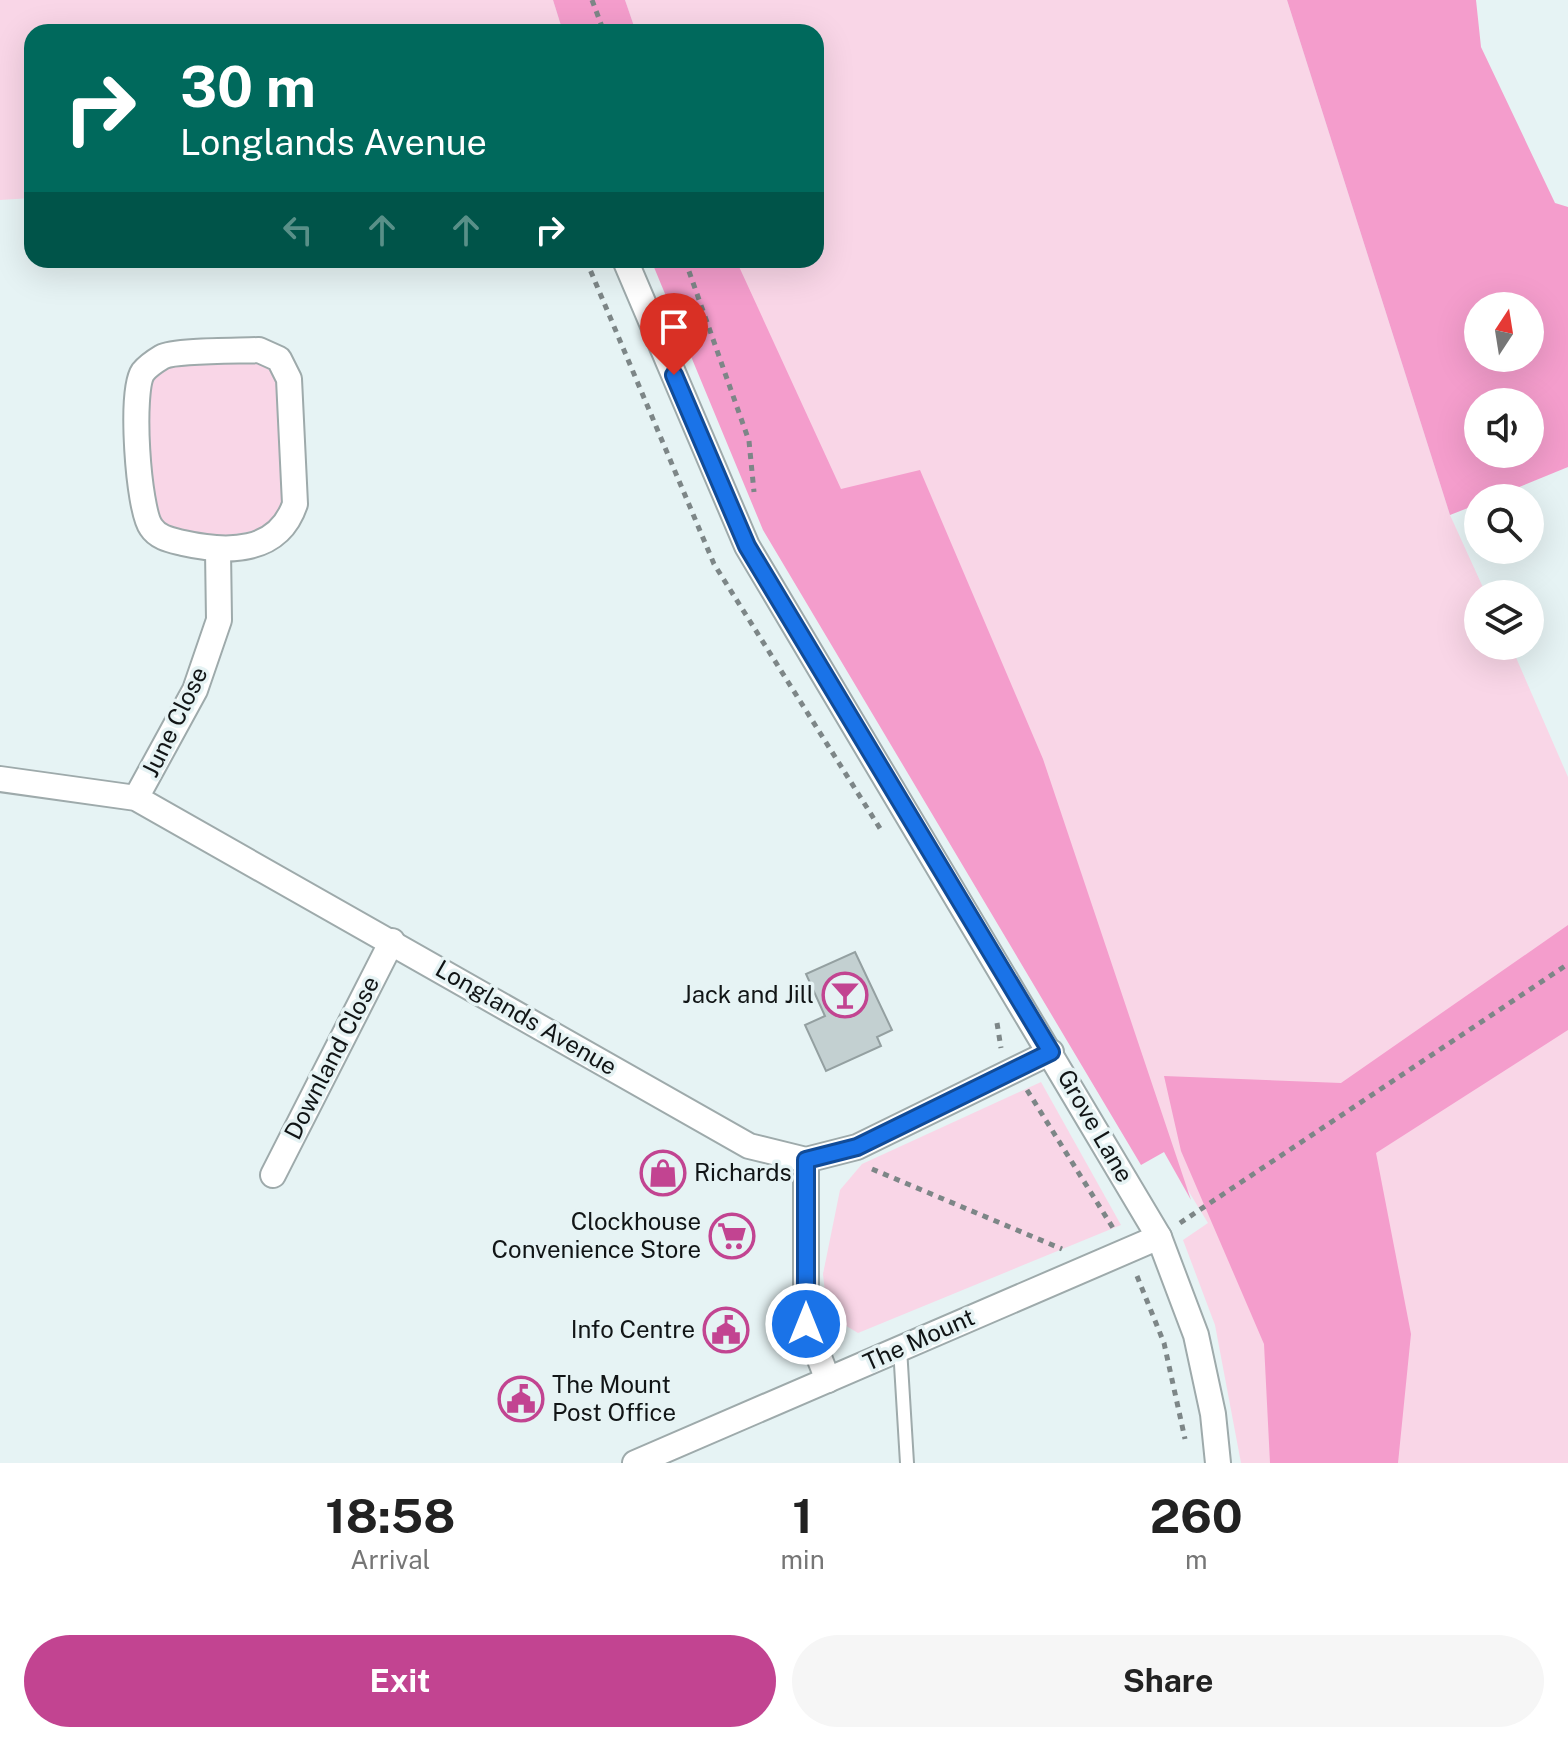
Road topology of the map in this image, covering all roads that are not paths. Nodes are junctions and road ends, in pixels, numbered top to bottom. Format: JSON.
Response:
{"nodes":[{"id":1,"x":628,"y":268,"type":"edge"},
{"id":2,"x":218,"y":551,"type":"junction"},
{"id":3,"x":0,"y":779,"type":"edge"},
{"id":4,"x":136,"y":798,"type":"junction"},
{"id":5,"x":392,"y":941,"type":"junction"},
{"id":6,"x":1051,"y":1052,"type":"junction"},
{"id":7,"x":806,"y":1160,"type":"junction"},
{"id":8,"x":273,"y":1175,"type":"dead end"},
{"id":9,"x":1159,"y":1237,"type":"junction"},
{"id":10,"x":900,"y":1348,"type":"junction"},
{"id":11,"x":828,"y":1380,"type":"junction"},
{"id":12,"x":687,"y":1452,"type":"edge"},
{"id":13,"x":635,"y":1463,"type":"edge"},
{"id":14,"x":907,"y":1463,"type":"edge"},
{"id":15,"x":1218,"y":1463,"type":"edge"}],
"edges":[{"from":1,"to":6,"type":"street","name":"Grove Lane"},
{"from":2,"to":2,"type":"street"},
{"from":2,"to":4,"type":"street","name":"June Close"},
{"from":3,"to":4,"type":"street","name":"Longlands Avenue"},
{"from":4,"to":5,"type":"street","name":"Longlands Avenue"},
{"from":5,"to":7,"type":"street","name":"Longlands Avenue"},
{"from":5,"to":8,"type":"street","name":"Downland Close"},
{"from":6,"to":7,"type":"street","name":"Longlands Avenue"},
{"from":6,"to":9,"type":"street","name":"Grove Lane"},
{"from":7,"to":11,"type":"street"},
{"from":9,"to":10,"type":"street","name":"The Mount"},
{"from":9,"to":15,"type":"street","name":"Grove Lane"},
{"from":10,"to":11,"type":"street","name":"The Mount"},
{"from":10,"to":14,"type":"lane"},
{"from":11,"to":12,"type":"street","name":"The Mount"},
{"from":12,"to":13,"type":"street","name":"The Mount"}]}
